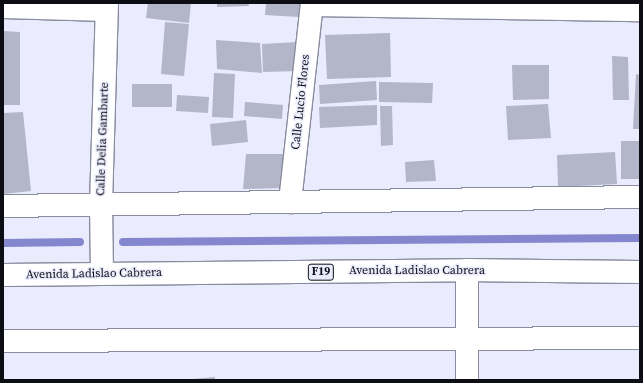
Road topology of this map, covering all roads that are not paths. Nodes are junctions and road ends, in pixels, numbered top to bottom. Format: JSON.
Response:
{"nodes":[{"id":1,"x":312,"y":4,"type":"edge"},
{"id":2,"x":107,"y":6,"type":"edge"},
{"id":3,"x":3,"y":7,"type":"edge"},
{"id":4,"x":640,"y":10,"type":"edge"},
{"id":5,"x":640,"y":197,"type":"edge"},
{"id":6,"x":290,"y":202,"type":"junction"},
{"id":7,"x":101,"y":205,"type":"junction"},
{"id":8,"x":3,"y":206,"type":"edge"},
{"id":9,"x":467,"y":270,"type":"junction"},
{"id":10,"x":640,"y":272,"type":"edge"},
{"id":11,"x":102,"y":274,"type":"junction"},
{"id":12,"x":3,"y":275,"type":"edge"},
{"id":13,"x":640,"y":338,"type":"edge"},
{"id":14,"x":466,"y":340,"type":"junction"},
{"id":15,"x":3,"y":341,"type":"edge"},
{"id":16,"x":467,"y":380,"type":"edge"}],
"edges":[{"from":1,"to":4,"type":"main road"},
{"from":1,"to":6,"type":"main road","name":"Calle Lucio Flores"},
{"from":2,"to":3,"type":"main road"},
{"from":2,"to":7,"type":"main road","name":"Calle Delia Gambarte"},
{"from":5,"to":6,"type":"main road"},
{"from":6,"to":7,"type":"main road"},
{"from":7,"to":8,"type":"main road"},
{"from":7,"to":11,"type":"main road","name":"Calle Delia Gambarte"},
{"from":9,"to":10,"type":"main road","name":"Avenida Ladislao Cabrera","number":"F19"},
{"from":9,"to":11,"type":"main road","name":"Avenida Ladislao Cabrera","number":"F19"},
{"from":9,"to":14,"type":"main road"},
{"from":11,"to":12,"type":"main road","name":"Avenida Ladislao Cabrera","number":"F19"},
{"from":13,"to":14,"type":"main road"},
{"from":14,"to":15,"type":"main road"},
{"from":14,"to":16,"type":"main road"}]}
